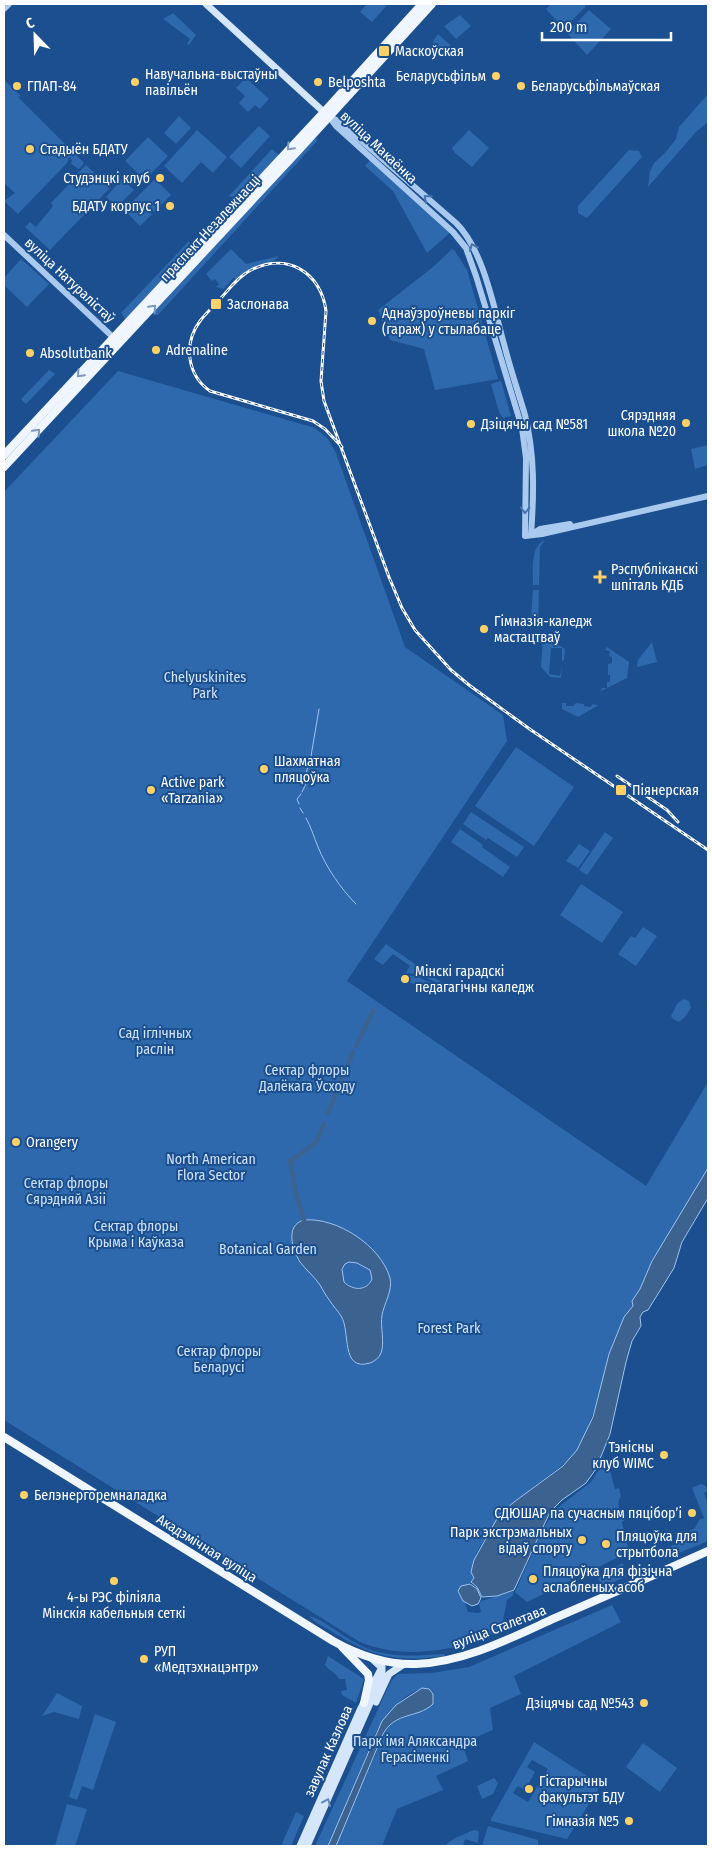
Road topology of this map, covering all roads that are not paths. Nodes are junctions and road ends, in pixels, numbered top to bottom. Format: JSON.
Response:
{"nodes":[{"id":1,"x":9,"y":4,"type":"edge"},
{"id":2,"x":206,"y":4,"type":"edge"},
{"id":3,"x":422,"y":4,"type":"edge"},
{"id":4,"x":432,"y":4,"type":"edge"},
{"id":5,"x":4,"y":10,"type":"edge"},
{"id":6,"x":326,"y":114,"type":"junction"},
{"id":7,"x":464,"y":231,"type":"junction"},
{"id":8,"x":4,"y":235,"type":"edge"},
{"id":9,"x":458,"y":236,"type":"junction"},
{"id":10,"x":117,"y":341,"type":"junction"},
{"id":11,"x":522,"y":416,"type":"junction"},
{"id":12,"x":4,"y":455,"type":"edge"},
{"id":13,"x":4,"y":467,"type":"edge"},
{"id":14,"x":708,"y":496,"type":"edge"},
{"id":15,"x":4,"y":1437,"type":"edge"},
{"id":16,"x":708,"y":1551,"type":"edge"},
{"id":17,"x":341,"y":1645,"type":"junction"},
{"id":18,"x":370,"y":1658,"type":"junction"},
{"id":19,"x":390,"y":1662,"type":"junction"},
{"id":20,"x":404,"y":1664,"type":"junction"},
{"id":21,"x":382,"y":1668,"type":"junction"},
{"id":22,"x":364,"y":1703,"type":"junction"},
{"id":23,"x":357,"y":1735,"type":"junction"},
{"id":24,"x":300,"y":1846,"type":"edge"},
{"id":25,"x":307,"y":1846,"type":"edge"}],
"edges":[{"from":1,"to":5,"type":"street"},
{"from":2,"to":6,"type":"main road"},
{"from":3,"to":6,"type":"main road","name":"праспект Незалежнасці"},
{"from":4,"to":6,"type":"main road","name":"праспект Незалежнасці"},
{"from":7,"to":6,"type":"street","name":"вуліца Макаёнка","one_way":true},
{"from":6,"to":9,"type":"street","name":"вуліца Макаёнка"},
{"from":6,"to":10,"type":"main road","name":"праспект Незалежнасці"},
{"from":7,"to":9,"type":"street"},
{"from":11,"to":7,"type":"street","name":"вуліца Макаёнка","one_way":true},
{"from":8,"to":10,"type":"street","name":"вуліца Натуралістаў"},
{"from":9,"to":11,"type":"street","name":"вуліца Макаёнка"},
{"from":10,"to":12,"type":"main road","name":"праспект Незалежнасці","one_way":true},
{"from":13,"to":10,"type":"main road","name":"праспект Незалежнасці","one_way":true},
{"from":11,"to":14,"type":"street","name":"вуліца Макаёнка"},
{"from":15,"to":17,"type":"main road","name":"Акадэмічная вуліца"},
{"from":16,"to":20,"type":"main road","name":"вуліца Сталетава"},
{"from":17,"to":18,"type":"main road","name":"Акадэмічная вуліца"},
{"from":17,"to":22,"type":"main road"},
{"from":18,"to":19,"type":"main road","name":"Акадэмічная вуліца"},
{"from":18,"to":21,"type":"main road"},
{"from":19,"to":20,"type":"main road","name":"Акадэмічная вуліца"},
{"from":19,"to":21,"type":"main road","name":"завулак Казлова"},
{"from":20,"to":23,"type":"main road","name":"завулак Казлова"},
{"from":21,"to":22,"type":"main road","name":"завулак Казлова"},
{"from":21,"to":23,"type":"main road","name":"завулак Казлова"},
{"from":22,"to":24,"type":"main road","name":"завулак Казлова"},
{"from":25,"to":23,"type":"main road","name":"завулак Казлова","one_way":true}]}
